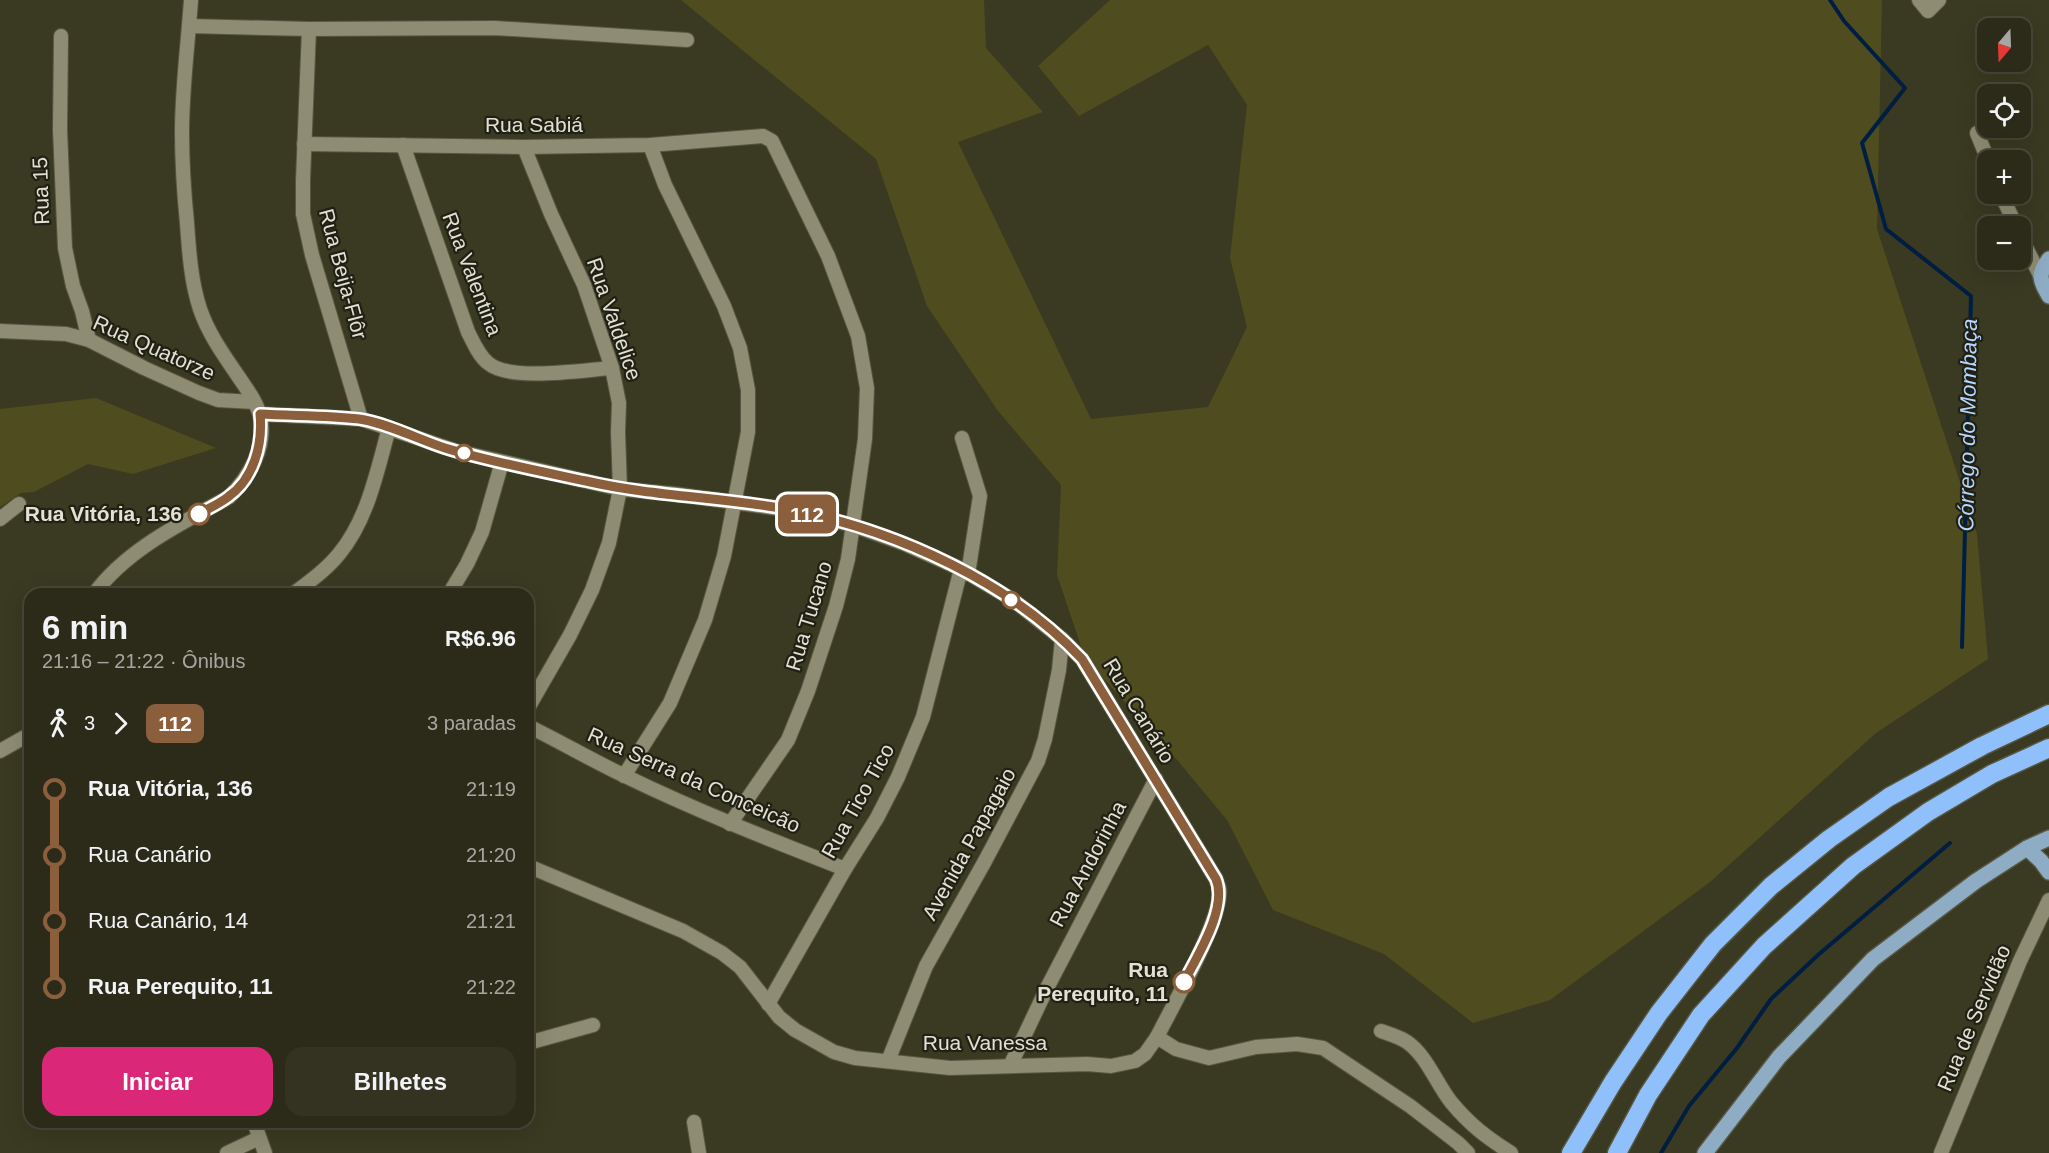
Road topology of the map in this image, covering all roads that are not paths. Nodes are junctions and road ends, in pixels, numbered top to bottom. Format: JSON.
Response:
{"nodes":[{"id":1,"x":190,"y":0,"type":"edge"},
{"id":2,"x":1919,"y":0,"type":"edge"},
{"id":3,"x":1939,"y":0,"type":"edge"},
{"id":4,"x":189,"y":26,"type":"junction"},
{"id":5,"x":309,"y":29,"type":"junction"},
{"id":6,"x":61,"y":36,"type":"dead end"},
{"id":7,"x":687,"y":40,"type":"dead end"},
{"id":8,"x":763,"y":136,"type":"joint"},
{"id":9,"x":304,"y":144,"type":"junction"},
{"id":10,"x":404,"y":145,"type":"junction"},
{"id":11,"x":650,"y":145,"type":"junction"},
{"id":12,"x":524,"y":147,"type":"junction"},
{"id":13,"x":2031,"y":257,"type":"edge"},
{"id":14,"x":2049,"y":259,"type":"edge"},
{"id":15,"x":2040,"y":275,"type":"junction"},
{"id":16,"x":2049,"y":296,"type":"edge"},
{"id":17,"x":0,"y":331,"type":"edge"},
{"id":18,"x":89,"y":340,"type":"junction"},
{"id":19,"x":612,"y":368,"type":"junction"},
{"id":20,"x":257,"y":408,"type":"junction"},
{"id":21,"x":361,"y":419,"type":"junction"},
{"id":22,"x":389,"y":428,"type":"junction"},
{"id":23,"x":962,"y":438,"type":"dead end"},
{"id":24,"x":502,"y":462,"type":"junction"},
{"id":25,"x":620,"y":489,"type":"junction"},
{"id":26,"x":734,"y":502,"type":"junction"},
{"id":27,"x":19,"y":504,"type":"dead end"},
{"id":28,"x":0,"y":519,"type":"edge"},
{"id":29,"x":852,"y":525,"type":"junction"},
{"id":30,"x":965,"y":571,"type":"junction"},
{"id":31,"x":100,"y":588,"type":"edge"},
{"id":32,"x":301,"y":588,"type":"edge"},
{"id":33,"x":453,"y":588,"type":"edge"},
{"id":34,"x":1062,"y":639,"type":"junction"},
{"id":35,"x":534,"y":697,"type":"edge"},
{"id":36,"x":2049,"y":714,"type":"edge"},
{"id":37,"x":534,"y":729,"type":"edge"},
{"id":38,"x":24,"y":737,"type":"edge"},
{"id":39,"x":2049,"y":748,"type":"edge"},
{"id":40,"x":0,"y":751,"type":"edge"},
{"id":41,"x":624,"y":776,"type":"junction"},
{"id":42,"x":1156,"y":779,"type":"junction"},
{"id":43,"x":730,"y":824,"type":"junction"},
{"id":44,"x":2049,"y":837,"type":"edge"},
{"id":45,"x":2027,"y":848,"type":"junction"},
{"id":46,"x":534,"y":869,"type":"edge"},
{"id":47,"x":845,"y":869,"type":"junction"},
{"id":48,"x":2049,"y":872,"type":"edge"},
{"id":49,"x":2049,"y":900,"type":"edge"},
{"id":50,"x":768,"y":1004,"type":"junction"},
{"id":51,"x":593,"y":1025,"type":"dead end"},
{"id":52,"x":1381,"y":1031,"type":"dead end"},
{"id":53,"x":1157,"y":1037,"type":"junction"},
{"id":54,"x":534,"y":1041,"type":"edge"},
{"id":55,"x":888,"y":1062,"type":"junction"},
{"id":56,"x":1010,"y":1066,"type":"junction"},
{"id":57,"x":694,"y":1122,"type":"dead end"},
{"id":58,"x":256,"y":1128,"type":"edge"},
{"id":59,"x":259,"y":1138,"type":"junction"},
{"id":60,"x":227,"y":1153,"type":"edge"},
{"id":61,"x":265,"y":1153,"type":"edge"},
{"id":62,"x":699,"y":1153,"type":"edge"},
{"id":63,"x":1468,"y":1153,"type":"edge"},
{"id":64,"x":1511,"y":1153,"type":"edge"},
{"id":65,"x":1571,"y":1153,"type":"edge"},
{"id":66,"x":1617,"y":1153,"type":"edge"},
{"id":67,"x":1705,"y":1153,"type":"edge"},
{"id":68,"x":1941,"y":1153,"type":"edge"}],
"edges":[{"from":1,"to":4,"type":"street"},
{"from":2,"to":3,"type":"street"},
{"from":4,"to":5,"type":"street"},
{"from":4,"to":20,"type":"street"},
{"from":5,"to":7,"type":"street"},
{"from":5,"to":9,"type":"street","name":"Rua Beija-Flôr"},
{"from":6,"to":18,"type":"street","name":"Rua 15"},
{"from":8,"to":11,"type":"street","name":"Rua Sabiá"},
{"from":8,"to":29,"type":"street","name":"Rua Tucano"},
{"from":9,"to":10,"type":"street","name":"Rua Sabiá"},
{"from":9,"to":21,"type":"street","name":"Rua Beija-Flôr"},
{"from":10,"to":12,"type":"street","name":"Rua Sabiá"},
{"from":10,"to":19,"type":"street","name":"Rua Valentina"},
{"from":11,"to":12,"type":"street","name":"Rua Sabiá"},
{"from":11,"to":26,"type":"street"},
{"from":12,"to":19,"type":"street","name":"Rua Valdelice"},
{"from":13,"to":15,"type":"street"},
{"from":14,"to":15,"type":"main road"},
{"from":15,"to":16,"type":"main road"},
{"from":17,"to":18,"type":"street","name":"Rua Quatorze"},
{"from":18,"to":20,"type":"street","name":"Rua Quatorze"},
{"from":19,"to":25,"type":"street","name":"Rua Valdelice"},
{"from":20,"to":21,"type":"street","name":"Rua Canário"},
{"from":20,"to":31,"type":"street"},
{"from":21,"to":22,"type":"street","name":"Rua Canário"},
{"from":22,"to":24,"type":"street","name":"Rua Canário"},
{"from":22,"to":32,"type":"street"},
{"from":23,"to":30,"type":"street","name":"Rua Tico Tico"},
{"from":24,"to":25,"type":"street","name":"Rua Canário"},
{"from":24,"to":33,"type":"street"},
{"from":25,"to":26,"type":"street","name":"Rua Canário"},
{"from":25,"to":35,"type":"street","name":"Rua Valdelice"},
{"from":26,"to":29,"type":"street","name":"Rua Canário"},
{"from":26,"to":41,"type":"street"},
{"from":27,"to":28,"type":"street"},
{"from":29,"to":30,"type":"street","name":"Rua Canário"},
{"from":29,"to":43,"type":"street","name":"Rua Tucano"},
{"from":30,"to":34,"type":"street","name":"Rua Canário"},
{"from":30,"to":47,"type":"street","name":"Rua Tico Tico"},
{"from":34,"to":42,"type":"street","name":"Rua Canário"},
{"from":34,"to":55,"type":"street","name":"Avenida Papagaio"},
{"from":36,"to":65,"type":"highway"},
{"from":37,"to":41,"type":"street","name":"Rua Serra da Conceicão"},
{"from":38,"to":40,"type":"street"},
{"from":39,"to":66,"type":"highway"},
{"from":41,"to":43,"type":"street","name":"Rua Serra da Conceicão"},
{"from":42,"to":53,"type":"street","name":"Rua Canário"},
{"from":42,"to":56,"type":"street","name":"Rua Andorinha"},
{"from":43,"to":47,"type":"street","name":"Rua Serra da Conceicão"},
{"from":44,"to":45,"type":"main road"},
{"from":45,"to":48,"type":"main road"},
{"from":45,"to":67,"type":"main road"},
{"from":46,"to":50,"type":"street","name":"Rua Vanessa"},
{"from":47,"to":50,"type":"street","name":"Rua Tico Tico"},
{"from":49,"to":68,"type":"street","name":"Rua de Servidão"},
{"from":50,"to":55,"type":"street","name":"Rua Vanessa"},
{"from":51,"to":54,"type":"street"},
{"from":52,"to":64,"type":"street"},
{"from":53,"to":56,"type":"street","name":"Rua Vanessa"},
{"from":53,"to":63,"type":"street"},
{"from":55,"to":56,"type":"street","name":"Rua Vanessa"},
{"from":57,"to":62,"type":"street"},
{"from":58,"to":59,"type":"street"},
{"from":59,"to":60,"type":"street"},
{"from":59,"to":61,"type":"street"}]}
